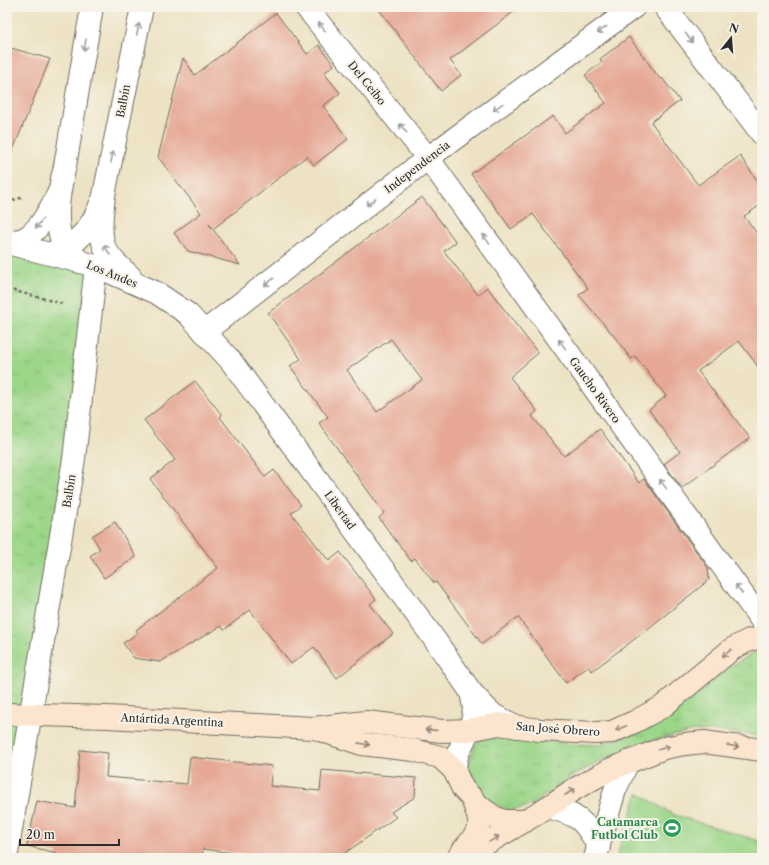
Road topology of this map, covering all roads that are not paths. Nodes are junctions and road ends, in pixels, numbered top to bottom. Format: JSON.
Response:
{"nodes":[{"id":1,"x":92,"y":7,"type":"edge"},
{"id":2,"x":142,"y":7,"type":"edge"},
{"id":3,"x":306,"y":7,"type":"edge"},
{"id":4,"x":634,"y":7,"type":"edge"},
{"id":5,"x":665,"y":7,"type":"edge"},
{"id":6,"x":762,"y":134,"type":"edge"},
{"id":7,"x":428,"y":158,"type":"junction"},
{"id":8,"x":59,"y":191,"type":"junction"},
{"id":9,"x":104,"y":195,"type":"junction"},
{"id":10,"x":7,"y":243,"type":"edge"},
{"id":11,"x":81,"y":258,"type":"junction"},
{"id":12,"x":143,"y":287,"type":"junction"},
{"id":13,"x":204,"y":332,"type":"junction"},
{"id":14,"x":762,"y":621,"type":"edge"},
{"id":15,"x":762,"y":638,"type":"edge"},
{"id":16,"x":471,"y":692,"type":"junction"},
{"id":17,"x":7,"y":714,"type":"edge"},
{"id":18,"x":31,"y":714,"type":"junction"},
{"id":19,"x":518,"y":727,"type":"junction"},
{"id":20,"x":314,"y":728,"type":"junction"},
{"id":21,"x":470,"y":730,"type":"junction"},
{"id":22,"x":762,"y":750,"type":"edge"},
{"id":23,"x":628,"y":762,"type":"junction"},
{"id":24,"x":454,"y":770,"type":"junction"},
{"id":25,"x":470,"y":796,"type":"junction"},
{"id":26,"x":548,"y":807,"type":"junction"},
{"id":27,"x":525,"y":821,"type":"junction"},
{"id":28,"x":597,"y":852,"type":"edge"},
{"id":29,"x":7,"y":853,"type":"edge"},
{"id":30,"x":457,"y":858,"type":"edge"},
{"id":31,"x":462,"y":858,"type":"edge"}],
"edges":[{"from":1,"to":8,"type":"street","one_way":true},
{"from":9,"to":2,"type":"street","name":"Balbín","one_way":true},
{"from":7,"to":3,"type":"street","name":"Del Ceibo","one_way":true},
{"from":4,"to":7,"type":"street","name":"Independencia","one_way":true},
{"from":5,"to":6,"type":"street","one_way":true},
{"from":7,"to":13,"type":"street","name":"Independencia","one_way":true},
{"from":14,"to":7,"type":"street","name":"Gaucho Rivero","one_way":true},
{"from":8,"to":10,"type":"street","one_way":true},
{"from":8,"to":11,"type":"street"},
{"from":9,"to":11,"type":"street"},
{"from":12,"to":9,"type":"street","one_way":true},
{"from":10,"to":11,"type":"street","name":"Los Andes"},
{"from":11,"to":12,"type":"street","name":"Los Andes"},
{"from":11,"to":18,"type":"street","name":"Balbín"},
{"from":12,"to":13,"type":"street","name":"Los Andes"},
{"from":13,"to":16,"type":"street","name":"Libertad"},
{"from":15,"to":19,"type":"street","name":"San José Obrero","one_way":true},
{"from":16,"to":19,"type":"street","name":"Libertad"},
{"from":16,"to":21,"type":"street","name":"Libertad"},
{"from":17,"to":18,"type":"street","name":"Antártida Argentina"},
{"from":18,"to":20,"type":"street","name":"Antártida Argentina"},
{"from":18,"to":29,"type":"street","name":"Balbín"},
{"from":19,"to":21,"type":"street","name":"San José Obrero"},
{"from":21,"to":20,"type":"street","name":"Antártida Argentina","one_way":true},
{"from":20,"to":24,"type":"street","name":"Antártida Argentina","one_way":true},
{"from":21,"to":24,"type":"street","name":"Libertad"},
{"from":23,"to":22,"type":"street","one_way":true},
{"from":26,"to":23,"type":"street","one_way":true},
{"from":23,"to":28,"type":"street"},
{"from":24,"to":25,"type":"street","name":"Antártida Argentina"},
{"from":25,"to":27,"type":"street","name":"Antártida Argentina"},
{"from":25,"to":30,"type":"street"},
{"from":26,"to":27,"type":"street"},
{"from":26,"to":28,"type":"street"},
{"from":31,"to":27,"type":"street","one_way":true}]}
